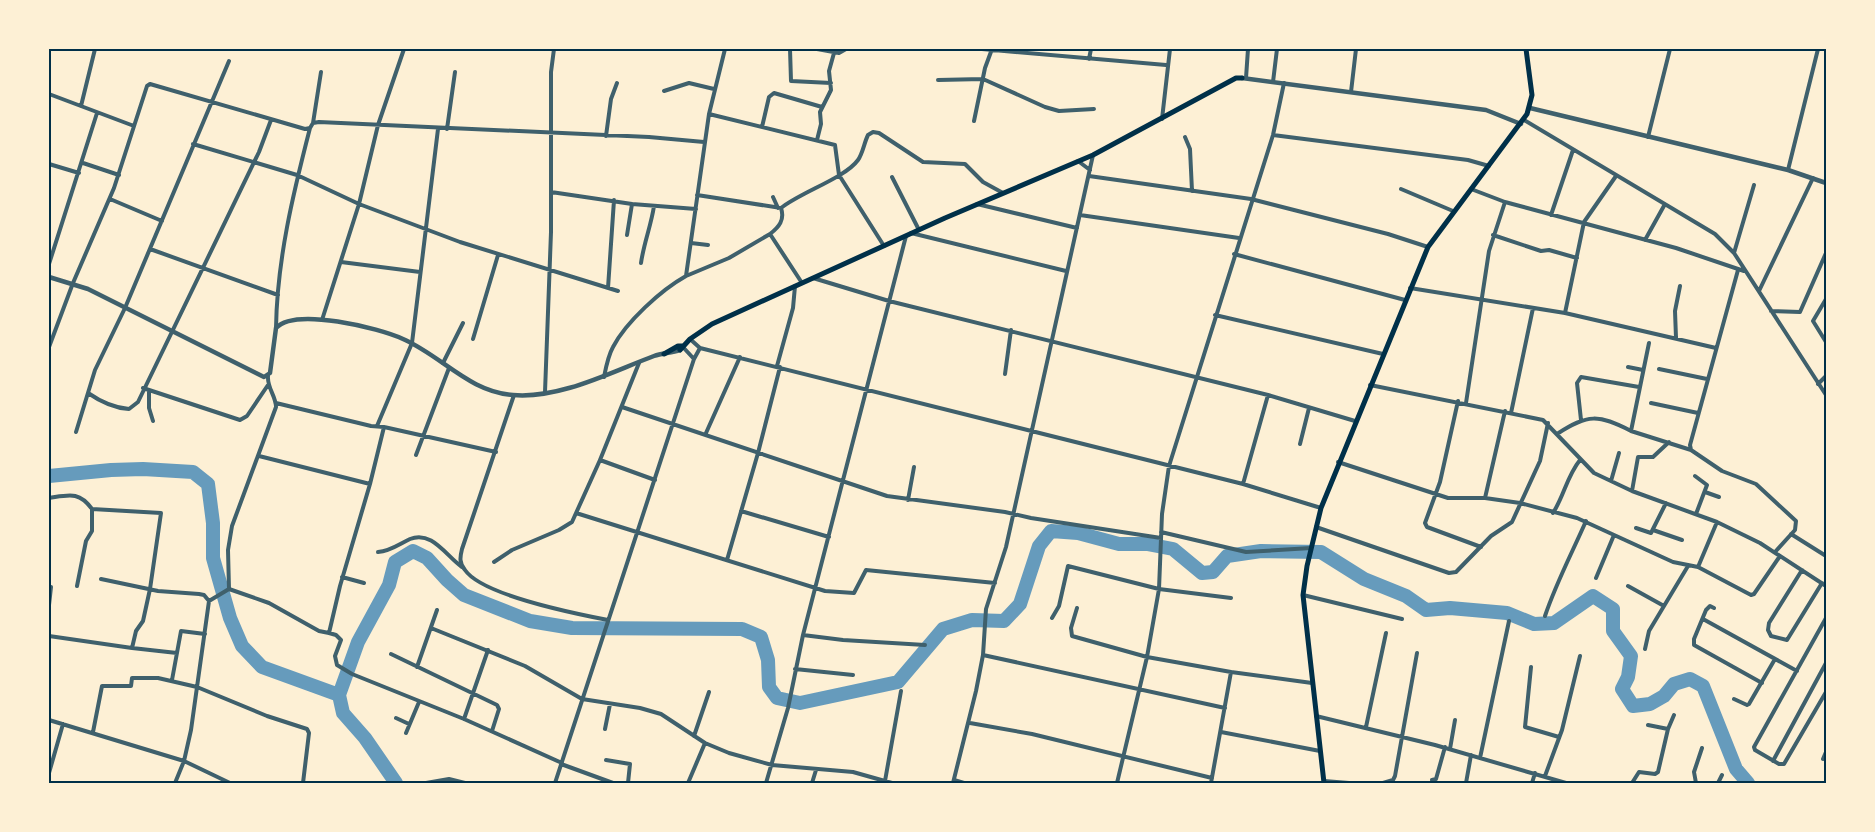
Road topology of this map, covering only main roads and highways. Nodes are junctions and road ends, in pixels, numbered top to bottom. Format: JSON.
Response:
{"nodes":[{"id":1,"x":1526,"y":49,"type":"edge"},
{"id":2,"x":1244,"y":78,"type":"road end"},
{"id":3,"x":664,"y":354,"type":"road end"},
{"id":4,"x":1324,"y":782,"type":"edge"}],
"edges":[{"from":1,"to":4,"type":"main road"},
{"from":2,"to":3,"type":"main road"}]}
